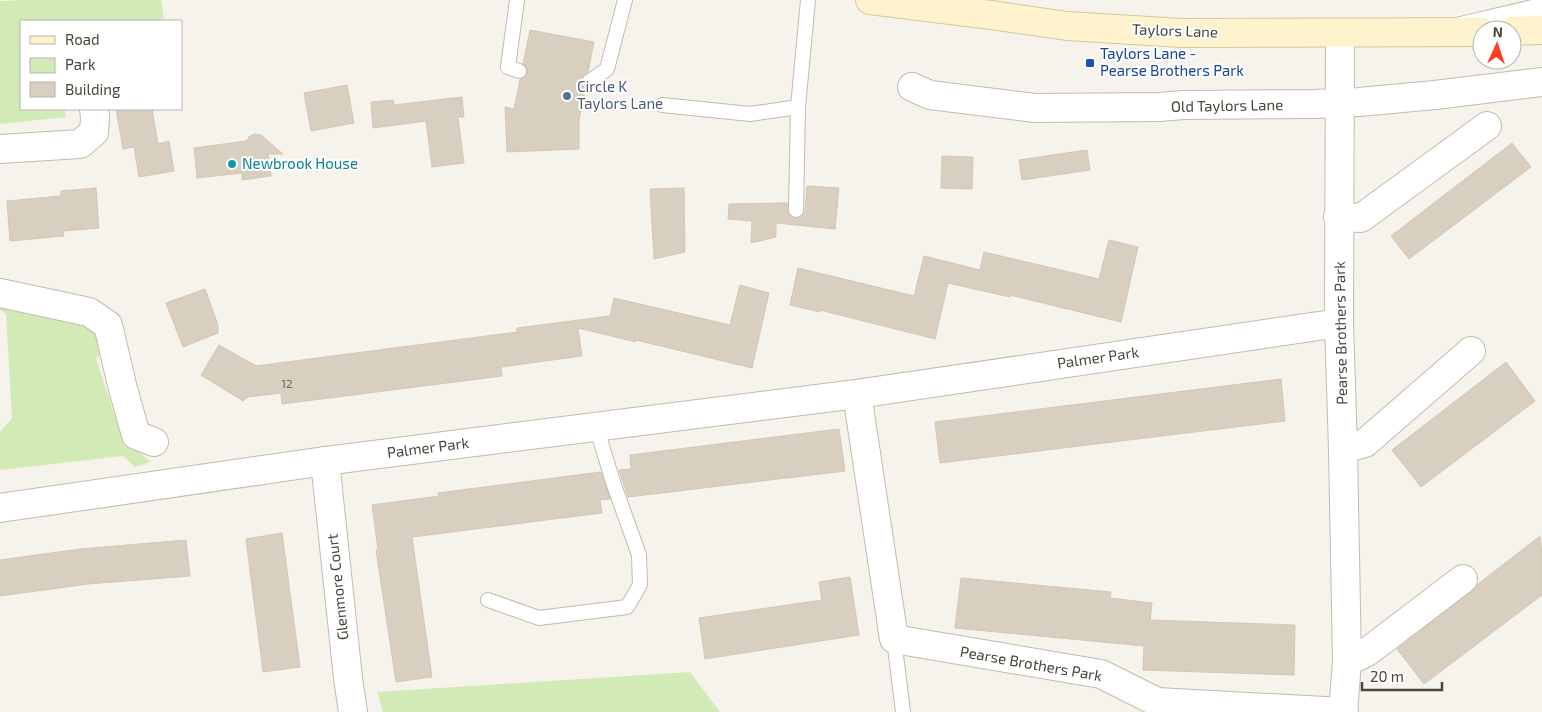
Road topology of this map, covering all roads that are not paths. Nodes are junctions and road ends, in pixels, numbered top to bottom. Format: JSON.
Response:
{"nodes":[{"id":1,"x":517,"y":0,"type":"edge"},
{"id":2,"x":624,"y":0,"type":"edge"},
{"id":3,"x":808,"y":0,"type":"edge"},
{"id":4,"x":870,"y":0,"type":"edge"},
{"id":5,"x":1542,"y":12,"type":"edge"},
{"id":6,"x":1542,"y":30,"type":"edge"},
{"id":7,"x":1522,"y":31,"type":"edge"},
{"id":8,"x":1340,"y":32,"type":"junction"},
{"id":9,"x":1469,"y":32,"type":"edge"},
{"id":10,"x":519,"y":71,"type":"dead end"},
{"id":11,"x":590,"y":82,"type":"dead end"},
{"id":12,"x":1542,"y":82,"type":"edge"},
{"id":13,"x":912,"y":87,"type":"dead end"},
{"id":14,"x":1339,"y":102,"type":"junction"},
{"id":15,"x":662,"y":105,"type":"dead end"},
{"id":16,"x":798,"y":107,"type":"junction"},
{"id":17,"x":94,"y":110,"type":"edge"},
{"id":18,"x":1487,"y":126,"type":"dead end"},
{"id":19,"x":0,"y":150,"type":"edge"},
{"id":20,"x":796,"y":210,"type":"dead end"},
{"id":21,"x":1338,"y":217,"type":"junction"},
{"id":22,"x":0,"y":293,"type":"edge"},
{"id":23,"x":1339,"y":323,"type":"junction"},
{"id":24,"x":1471,"y":351,"type":"dead end"},
{"id":25,"x":857,"y":394,"type":"junction"},
{"id":26,"x":596,"y":426,"type":"junction"},
{"id":27,"x":154,"y":442,"type":"dead end"},
{"id":28,"x":1343,"y":449,"type":"junction"},
{"id":29,"x":325,"y":461,"type":"junction"},
{"id":30,"x":0,"y":508,"type":"edge"},
{"id":31,"x":1462,"y":579,"type":"dead end"},
{"id":32,"x":488,"y":600,"type":"dead end"},
{"id":33,"x":894,"y":639,"type":"junction"},
{"id":34,"x":1347,"y":662,"type":"junction"},
{"id":35,"x":353,"y":712,"type":"edge"},
{"id":36,"x":903,"y":712,"type":"edge"},
{"id":37,"x":1343,"y":712,"type":"edge"}],
"edges":[{"from":1,"to":10,"type":"lane"},
{"from":2,"to":11,"type":"lane"},
{"from":3,"to":16,"type":"lane"},
{"from":4,"to":8,"type":"main road","name":"Taylors Lane"},
{"from":5,"to":9,"type":"street"},
{"from":6,"to":7,"type":"main road"},
{"from":8,"to":9,"type":"main road","name":"Taylors Lane"},
{"from":8,"to":14,"type":"street","name":"Pearse Brothers Park"},
{"from":12,"to":14,"type":"street","name":"Old Taylors Lane"},
{"from":13,"to":14,"type":"street","name":"Old Taylors Lane"},
{"from":14,"to":21,"type":"street","name":"Pearse Brothers Park"},
{"from":15,"to":16,"type":"lane"},
{"from":16,"to":20,"type":"lane"},
{"from":17,"to":19,"type":"street"},
{"from":18,"to":21,"type":"street"},
{"from":21,"to":23,"type":"street","name":"Pearse Brothers Park"},
{"from":22,"to":27,"type":"street"},
{"from":23,"to":25,"type":"street","name":"Palmer Park"},
{"from":23,"to":28,"type":"street","name":"Pearse Brothers Park"},
{"from":24,"to":28,"type":"street"},
{"from":25,"to":26,"type":"street","name":"Palmer Park"},
{"from":25,"to":33,"type":"street"},
{"from":26,"to":29,"type":"street","name":"Palmer Park"},
{"from":26,"to":32,"type":"lane"},
{"from":28,"to":34,"type":"street","name":"Pearse Brothers Park"},
{"from":29,"to":30,"type":"street","name":"Palmer Park"},
{"from":29,"to":35,"type":"street","name":"Glenmore Court"},
{"from":31,"to":34,"type":"street"},
{"from":33,"to":36,"type":"lane"},
{"from":33,"to":37,"type":"street","name":"Pearse Brothers Park"},
{"from":34,"to":37,"type":"street","name":"Pearse Brothers Park"}]}
